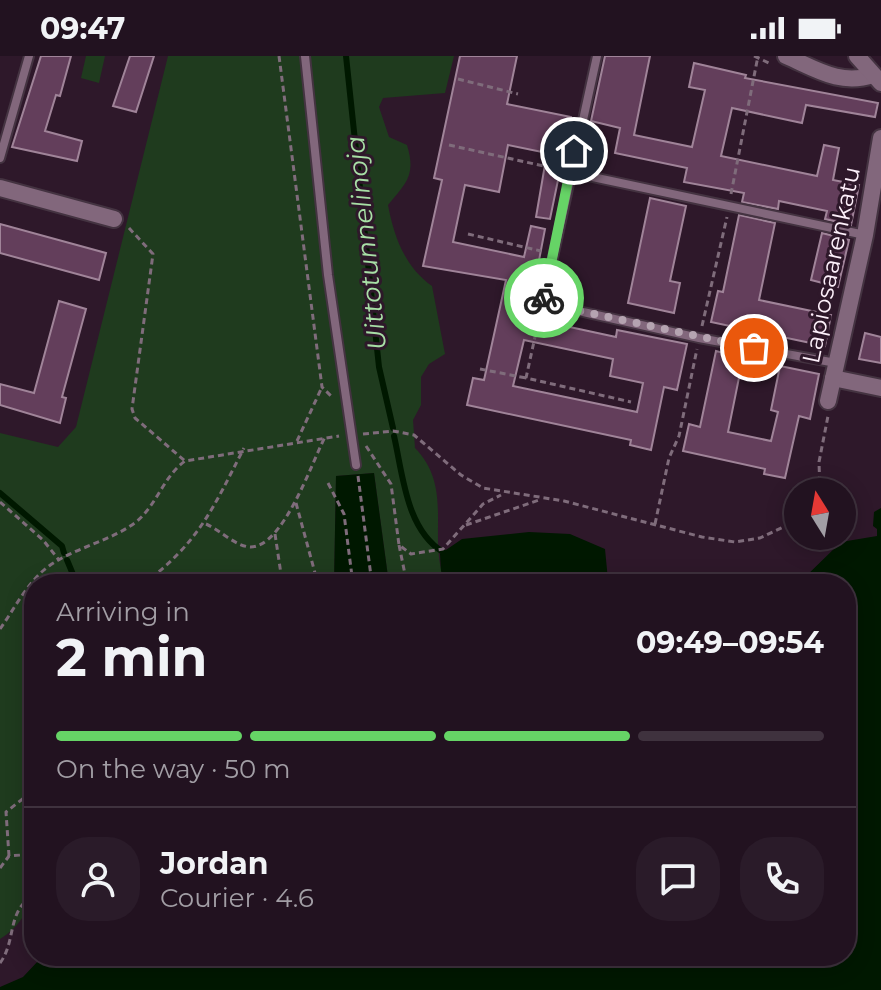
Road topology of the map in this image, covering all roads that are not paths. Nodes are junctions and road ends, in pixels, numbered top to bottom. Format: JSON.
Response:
{"nodes":[{"id":1,"x":29,"y":56,"type":"edge"},
{"id":2,"x":305,"y":56,"type":"edge"},
{"id":3,"x":597,"y":56,"type":"edge"},
{"id":4,"x":786,"y":56,"type":"edge"},
{"id":5,"x":857,"y":56,"type":"edge"},
{"id":6,"x":877,"y":79,"type":"edge"},
{"id":7,"x":881,"y":138,"type":"edge"},
{"id":8,"x":0,"y":158,"type":"edge"},
{"id":9,"x":569,"y":172,"type":"junction"},
{"id":10,"x":0,"y":188,"type":"edge"},
{"id":11,"x":114,"y":219,"type":"road end"},
{"id":12,"x":865,"y":235,"type":"junction"},
{"id":13,"x":835,"y":371,"type":"junction"},
{"id":14,"x":881,"y":388,"type":"edge"},
{"id":15,"x":828,"y":401,"type":"road end"},
{"id":16,"x":356,"y":465,"type":"road end"}],
"edges":[{"from":1,"to":8,"type":"lane"},
{"from":2,"to":16,"type":"lane"},
{"from":3,"to":9,"type":"lane"},
{"from":4,"to":6,"type":"street"},
{"from":5,"to":6,"type":"street"},
{"from":7,"to":12,"type":"street","name":"Lapiosaarenkatu"},
{"from":9,"to":12,"type":"lane"},
{"from":9,"to":13,"type":"lane"},
{"from":10,"to":11,"type":"street"},
{"from":12,"to":13,"type":"street","name":"Lapiosaarenkatu"},
{"from":13,"to":14,"type":"street"},
{"from":13,"to":15,"type":"street","name":"Lapiosaarenkatu"}]}
